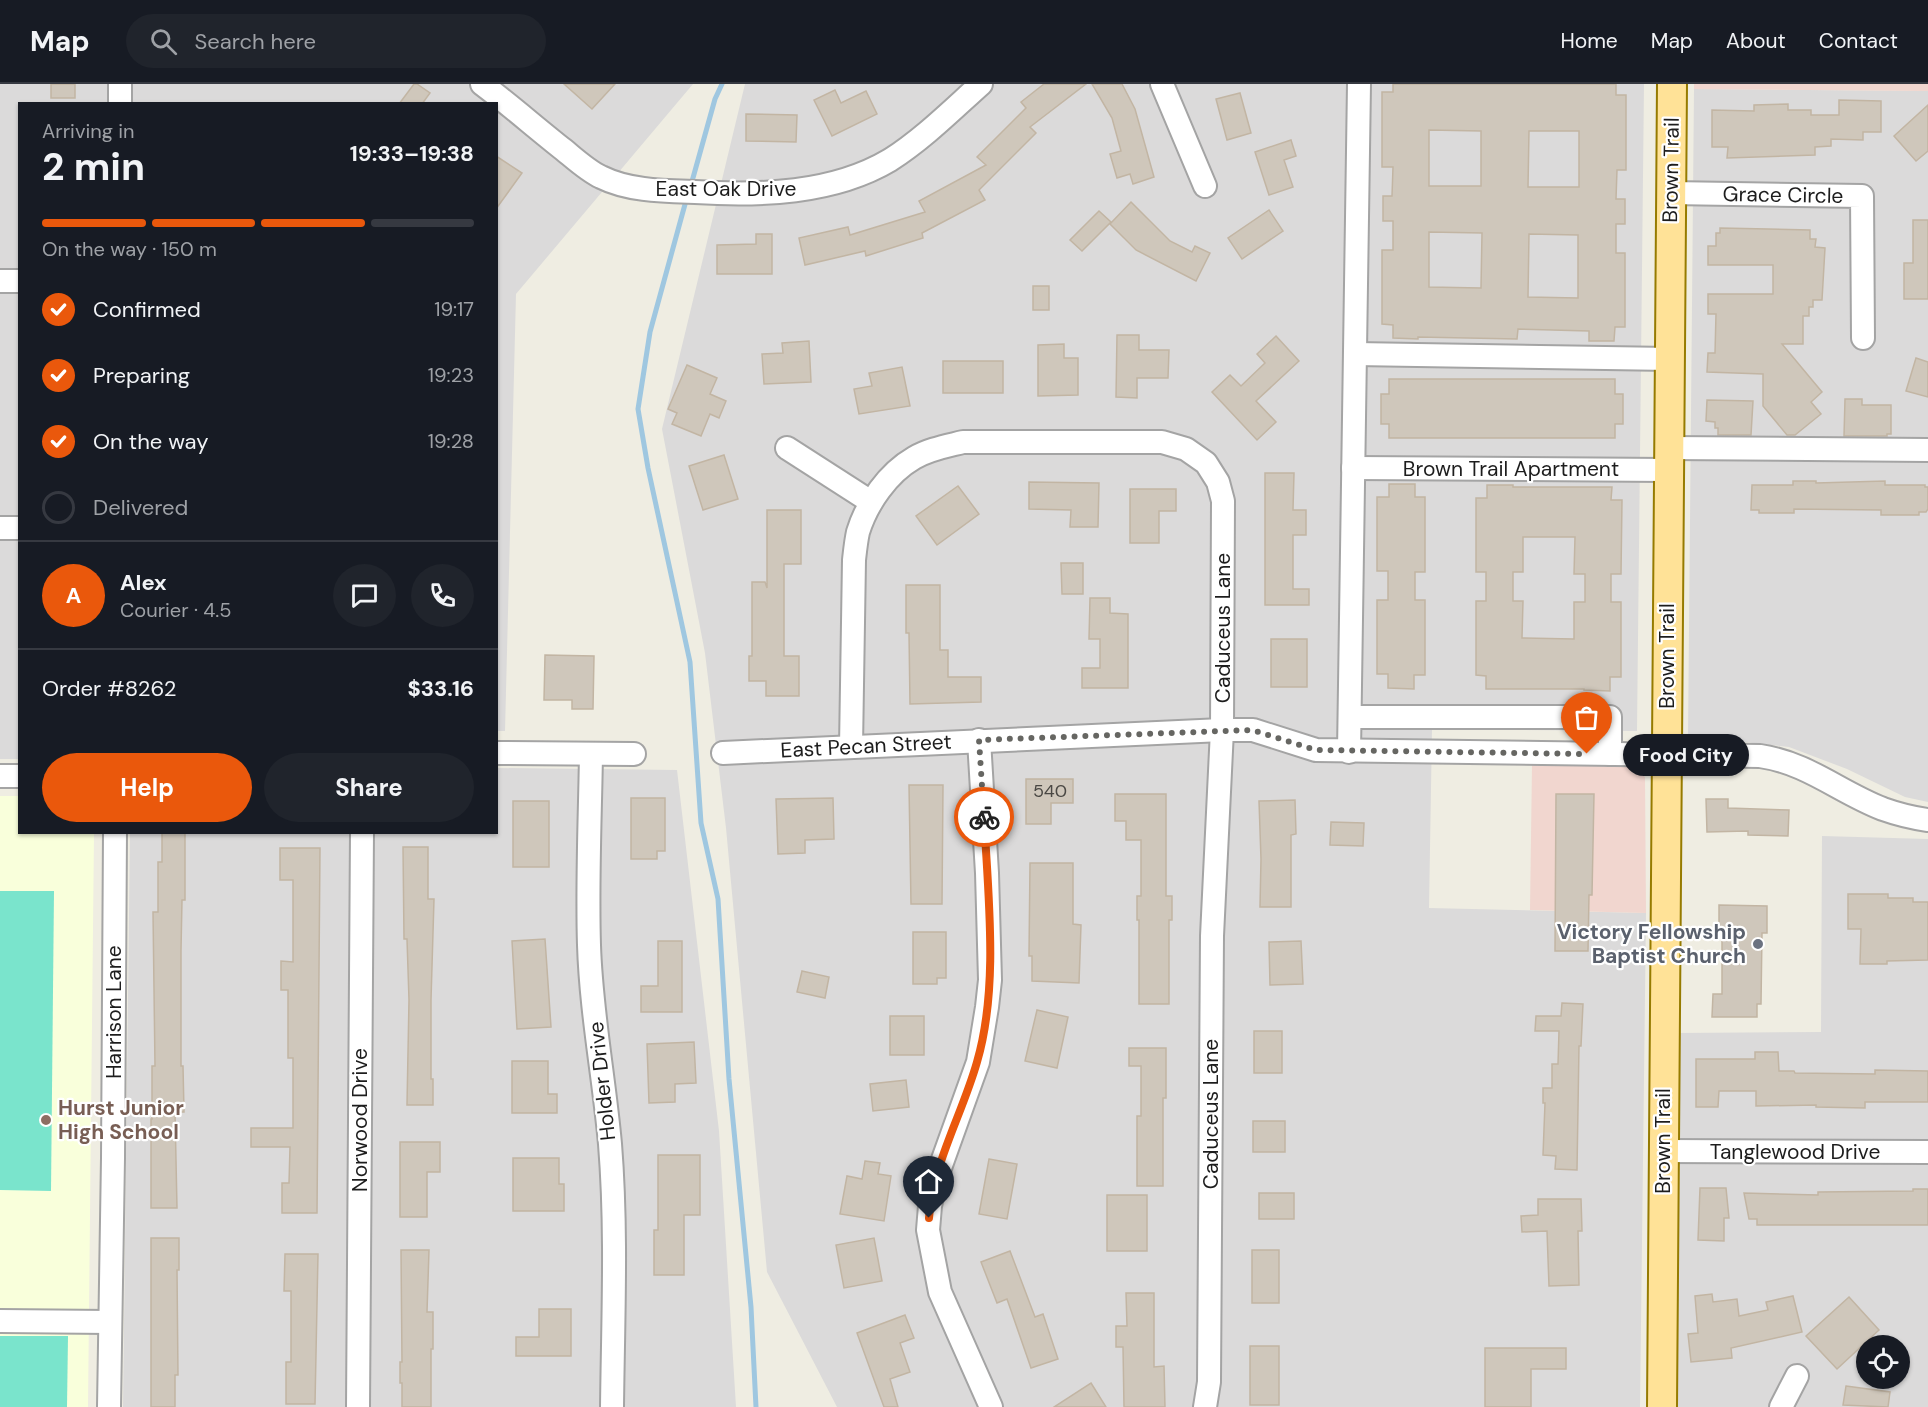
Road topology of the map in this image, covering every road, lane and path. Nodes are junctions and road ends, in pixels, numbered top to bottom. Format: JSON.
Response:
{"nodes":[{"id":1,"x":120,"y":84,"type":"edge"},
{"id":2,"x":482,"y":84,"type":"edge"},
{"id":3,"x":981,"y":84,"type":"edge"},
{"id":4,"x":1162,"y":84,"type":"edge"},
{"id":5,"x":1359,"y":84,"type":"edge"},
{"id":6,"x":1671,"y":84,"type":"edge"},
{"id":7,"x":505,"y":97,"type":"edge"},
{"id":8,"x":120,"y":102,"type":"edge"},
{"id":9,"x":1205,"y":186,"type":"dead end"},
{"id":10,"x":1670,"y":193,"type":"junction"},
{"id":11,"x":0,"y":281,"type":"edge"},
{"id":12,"x":18,"y":281,"type":"edge"},
{"id":13,"x":1863,"y":338,"type":"dead end"},
{"id":14,"x":1355,"y":354,"type":"junction"},
{"id":15,"x":1670,"y":359,"type":"junction"},
{"id":16,"x":787,"y":448,"type":"dead end"},
{"id":17,"x":1928,"y":450,"type":"edge"},
{"id":18,"x":1668,"y":459,"type":"junction"},
{"id":19,"x":1353,"y":468,"type":"junction"},
{"id":20,"x":871,"y":502,"type":"junction"},
{"id":21,"x":0,"y":528,"type":"edge"},
{"id":22,"x":18,"y":528,"type":"edge"},
{"id":23,"x":1350,"y":717,"type":"junction"},
{"id":24,"x":1222,"y":730,"type":"junction"},
{"id":25,"x":979,"y":740,"type":"junction"},
{"id":26,"x":851,"y":747,"type":"junction"},
{"id":27,"x":1349,"y":752,"type":"junction"},
{"id":28,"x":498,"y":753,"type":"edge"},
{"id":29,"x":723,"y":753,"type":"dead end"},
{"id":30,"x":591,"y":754,"type":"junction"},
{"id":31,"x":634,"y":754,"type":"dead end"},
{"id":32,"x":1610,"y":754,"type":"junction"},
{"id":33,"x":1667,"y":755,"type":"junction"},
{"id":34,"x":0,"y":776,"type":"edge"},
{"id":35,"x":18,"y":776,"type":"edge"},
{"id":36,"x":1928,"y":820,"type":"edge"},
{"id":37,"x":115,"y":834,"type":"edge"},
{"id":38,"x":362,"y":834,"type":"edge"},
{"id":39,"x":1663,"y":1151,"type":"junction"},
{"id":40,"x":1928,"y":1152,"type":"edge"},
{"id":41,"x":0,"y":1321,"type":"edge"},
{"id":42,"x":110,"y":1322,"type":"junction"},
{"id":43,"x":1797,"y":1376,"type":"dead end"},
{"id":44,"x":109,"y":1407,"type":"edge"},
{"id":45,"x":358,"y":1407,"type":"edge"},
{"id":46,"x":612,"y":1407,"type":"edge"},
{"id":47,"x":991,"y":1407,"type":"edge"},
{"id":48,"x":1205,"y":1407,"type":"edge"},
{"id":49,"x":1662,"y":1407,"type":"edge"},
{"id":50,"x":1781,"y":1407,"type":"edge"}],
"edges":[{"from":1,"to":8,"type":"street"},
{"from":2,"to":7,"type":"street","name":"East Oak Drive"},
{"from":3,"to":7,"type":"street","name":"East Oak Drive"},
{"from":4,"to":9,"type":"street"},
{"from":5,"to":14,"type":"street"},
{"from":6,"to":10,"type":"main road","name":"Brown Trail"},
{"from":10,"to":13,"type":"street","name":"Grace Circle"},
{"from":10,"to":15,"type":"main road","name":"Brown Trail"},
{"from":11,"to":12,"type":"street"},
{"from":14,"to":15,"type":"street"},
{"from":14,"to":19,"type":"street"},
{"from":15,"to":18,"type":"main road","name":"Brown Trail"},
{"from":16,"to":20,"type":"street"},
{"from":17,"to":18,"type":"street","name":"Brown Trail Apartment"},
{"from":18,"to":19,"type":"street","name":"Brown Trail Apartment"},
{"from":18,"to":33,"type":"main road","name":"Brown Trail"},
{"from":19,"to":23,"type":"street"},
{"from":20,"to":24,"type":"street","name":"Caduceus Lane"},
{"from":20,"to":26,"type":"street","name":"Caduceus Lane"},
{"from":21,"to":22,"type":"street"},
{"from":23,"to":27,"type":"street"},
{"from":23,"to":32,"type":"street"},
{"from":24,"to":25,"type":"street","name":"East Pecan Street"},
{"from":24,"to":27,"type":"street","name":"East Pecan Street"},
{"from":24,"to":48,"type":"street","name":"Caduceus Lane"},
{"from":25,"to":26,"type":"street","name":"East Pecan Street"},
{"from":25,"to":47,"type":"street"},
{"from":26,"to":29,"type":"street","name":"East Pecan Street"},
{"from":27,"to":32,"type":"street","name":"East Pecan Street"},
{"from":28,"to":30,"type":"street"},
{"from":30,"to":31,"type":"street"},
{"from":30,"to":46,"type":"street","name":"Holder Drive"},
{"from":32,"to":33,"type":"street","name":"East Pecan Street"},
{"from":33,"to":36,"type":"street","name":"East Pecan Street"},
{"from":33,"to":39,"type":"main road","name":"Brown Trail"},
{"from":34,"to":35,"type":"street"},
{"from":37,"to":42,"type":"street","name":"Harrison Lane"},
{"from":38,"to":45,"type":"street","name":"Norwood Drive"},
{"from":39,"to":40,"type":"street","name":"Tanglewood Drive"},
{"from":39,"to":49,"type":"main road","name":"Brown Trail"},
{"from":41,"to":42,"type":"street"},
{"from":42,"to":44,"type":"street","name":"Harrison Lane"},
{"from":43,"to":50,"type":"street"}]}
